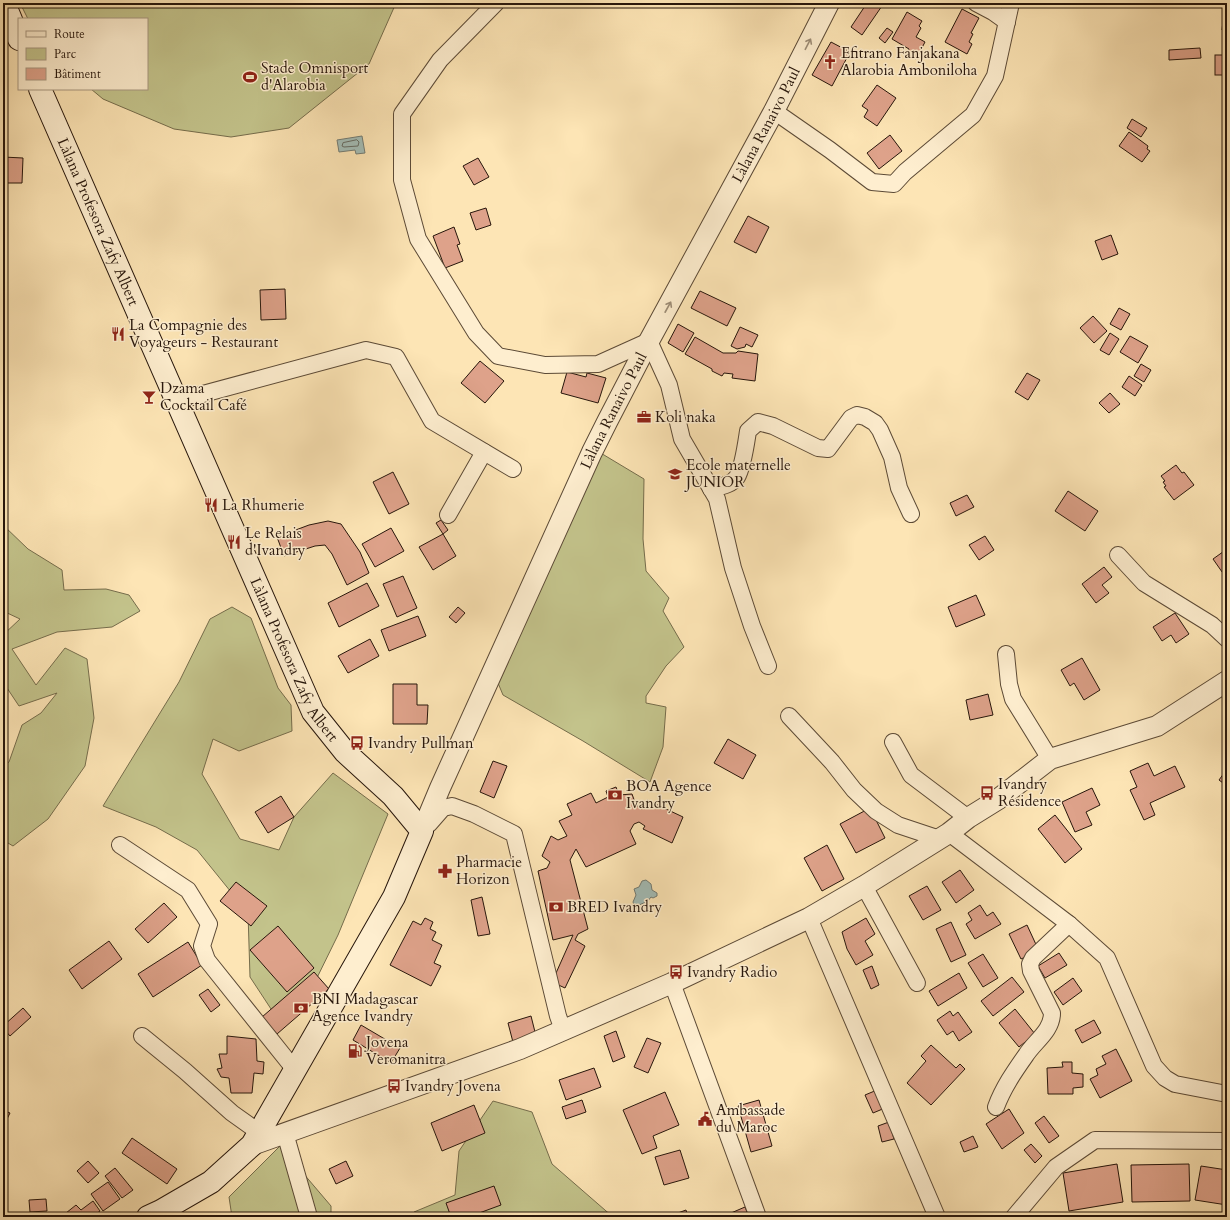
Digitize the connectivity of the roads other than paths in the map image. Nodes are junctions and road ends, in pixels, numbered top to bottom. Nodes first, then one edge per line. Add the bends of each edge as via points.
1 (4, 3) edge
2 (496, 3) edge
3 (829, 3) edge
4 (976, 3) edge
5 (1010, 3) edge
6 (994, 12) junction
7 (1007, 22) junction
8 (18, 37) edge
9 (40, 90) edge
10 (774, 111) junction
11 (649, 341) junction
12 (177, 401) junction
13 (484, 452) junction
14 (513, 469) dead end
15 (711, 489) junction
16 (911, 514) dead end
17 (448, 516) dead end
18 (1118, 555) dead end
19 (1227, 639) edge
20 (1006, 654) dead end
21 (768, 666) dead end
22 (1227, 681) edge
23 (789, 716) dead end
24 (893, 742) dead end
25 (1050, 759) junction
26 (968, 818) junction
27 (422, 831) junction
28 (944, 836) junction
29 (120, 845) dead end
30 (864, 886) junction
31 (809, 918) junction
32 (1069, 924) junction
33 (672, 983) junction
34 (916, 983) dead end
35 (563, 1030) junction
36 (142, 1036) dead end
37 (295, 1070) junction
38 (1227, 1094) edge
39 (996, 1107) dead end
40 (285, 1133) junction
41 (256, 1139) junction
42 (1227, 1141) edge
43 (1019, 1216) edge
44 (148, 1217) edge
45 (309, 1217) edge
46 (758, 1217) edge
47 (937, 1217) edge

1 - 8 main road
2 - 11 street via 440,60 402,114 402,180 418,239 476,333 498,356 544,365 598,364
10 -> 3 street, Làlana Ranaivo Paul
4 - 6 street
5 - 6 street
5 - 7 street
6 - 7 street
7 - 10 street via 995,76 973,115 894,184 872,182
9 - 12 main road, Làlana Profesora Zafy Albert
11 -> 10 street, Làlana Ranaivo Paul
11 - 15 street via 669,385 682,439
11 - 27 street, Làlana Ranaivo Paul via 592,452
12 - 13 street via 366,350 396,357 432,421
12 - 27 main road, Làlana Profesora Zafy Albert via 313,712 345,752 393,796
13 - 14 street
13 - 17 street
15 - 16 street via 726,486 736,478 748,431 758,422 773,426 818,448 828,449 857,415 875,423 880,430 892,457 899,488
15 - 21 street via 717,499 752,626
18 - 19 street via 1144,583 1212,625
20 - 25 street via 1013,699
22 - 25 street via 1157,726
23 - 28 street via 854,790 876,811 898,825
24 - 26 street via 911,775
25 - 26 street via 997,800
26 - 28 street
27 - 35 street via 443,808 452,806 514,834
27 - 37 main road via 394,897
28 - 30 street
28 - 32 street
29 - 37 street via 188,890 209,924 202,946 207,960
30 - 31 street
30 - 34 street
31 - 33 street
31 - 47 street
32 - 38 street via 1107,958 1154,1066 1164,1078 1175,1084
32 - 39 street via 1033,958 1030,964 1052,1013 1052,1020 1002,1091
33 - 35 street
33 - 46 street
35 - 40 street via 520,1049
36 - 41 street via 232,1113
37 - 41 main road
40 - 41 street
40 - 45 street
41 - 44 main road via 211,1182
42 - 43 street via 1095,1140 1056,1167

